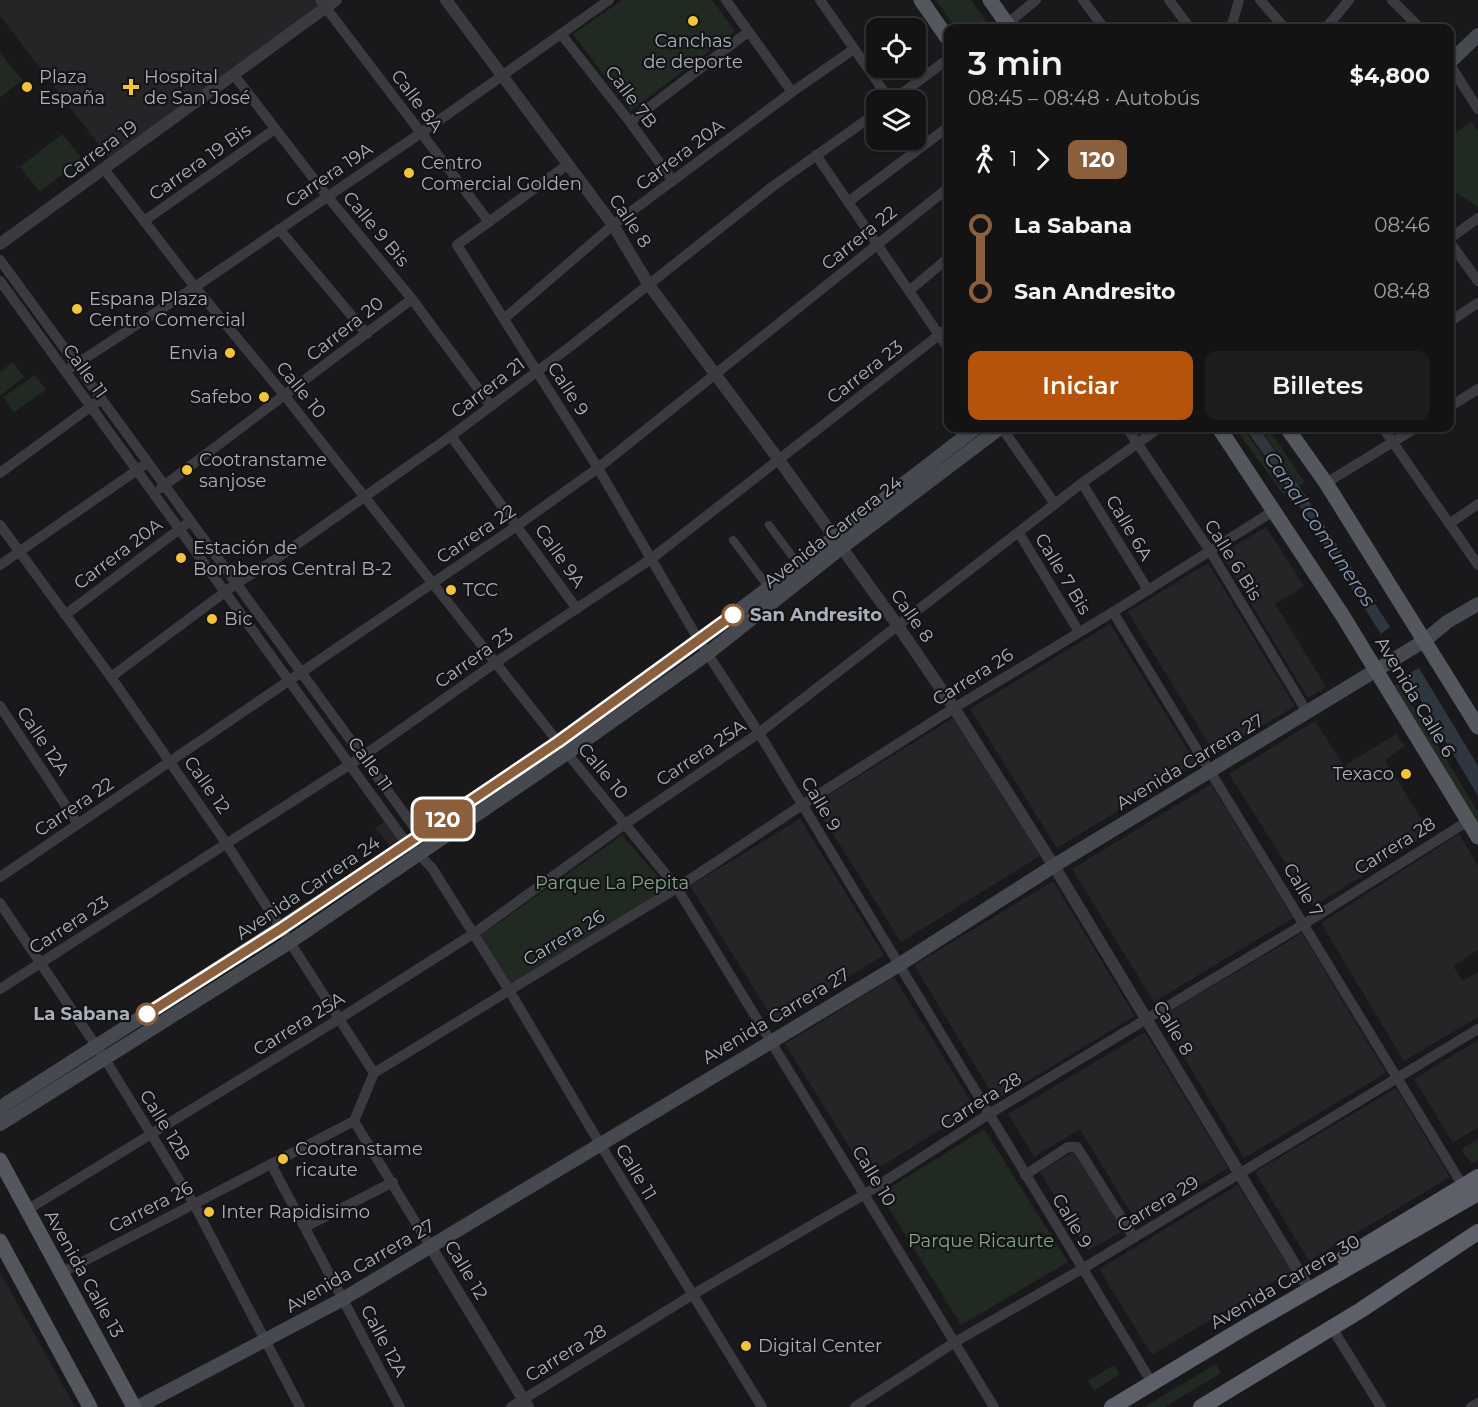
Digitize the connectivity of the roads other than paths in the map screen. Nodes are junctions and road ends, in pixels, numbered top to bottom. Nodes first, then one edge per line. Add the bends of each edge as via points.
1 (446, 0) edge
2 (609, 0) edge
3 (726, 0) edge
4 (820, 0) edge
5 (921, 0) edge
6 (990, 0) edge
7 (1036, 0) edge
8 (1083, 0) edge
9 (1169, 0) edge
10 (1239, 0) edge
11 (1260, 0) edge
12 (1348, 0) edge
13 (1392, 0) edge
14 (327, 2) edge
15 (1007, 24) edge
16 (1010, 24) edge
17 (1101, 24) edge
18 (1187, 24) edge
19 (1231, 24) edge
20 (1281, 24) edge
21 (1329, 24) edge
22 (1416, 24) edge
23 (748, 32) junction
24 (944, 33) edge
25 (561, 34) junction
26 (1478, 35) edge
27 (854, 49) junction
28 (1454, 58) edge
29 (944, 62) edge
30 (1454, 71) edge
31 (234, 75) junction
32 (502, 77) junction
33 (885, 90) edge
34 (906, 90) edge
35 (792, 92) junction
36 (1478, 110) edge
37 (866, 120) edge
38 (630, 122) junction
39 (275, 129) junction
40 (944, 130) edge
41 (421, 133) junction
42 (816, 155) junction
43 (567, 165) junction
44 (104, 169) junction
45 (673, 181) junction
46 (944, 191) edge
47 (327, 196) junction
48 (848, 202) junction
49 (1478, 218) edge
50 (144, 221) junction
51 (489, 222) junction
52 (613, 225) junction
53 (279, 229) junction
54 (1454, 236) edge
55 (0, 243) edge
56 (877, 244) junction
57 (1454, 247) edge
58 (0, 260) edge
59 (944, 261) edge
60 (0, 281) edge
61 (1478, 281) edge
62 (649, 285) junction
63 (195, 287) junction
64 (909, 291) junction
65 (412, 298) junction
66 (1478, 303) edge
67 (505, 318) junction
68 (1454, 319) edge
69 (944, 332) edge
70 (367, 334) junction
71 (77, 364) junction
72 (65, 370) junction
73 (537, 372) junction
74 (716, 375) junction
75 (1478, 389) edge
76 (285, 396) junction
77 (102, 399) junction
78 (1454, 404) edge
79 (491, 406) junction
80 (91, 407) junction
81 (971, 432) edge
82 (995, 432) edge
83 (1004, 432) edge
84 (1130, 432) edge
85 (1153, 432) edge
86 (1222, 432) edge
87 (1290, 432) edge
88 (1386, 432) edge
89 (1409, 432) edge
90 (451, 436) junction
91 (1137, 442) junction
92 (1393, 442) junction
93 (779, 460) junction
94 (148, 462) junction
95 (598, 468) junction
96 (136, 470) junction
97 (0, 473) edge
98 (1082, 483) junction
99 (1326, 483) junction
100 (165, 486) junction
101 (153, 493) junction
102 (364, 496) junction
103 (1055, 504) junction
104 (1478, 504) edge
105 (1275, 510) junction
106 (190, 521) junction
107 (1449, 524) junction
108 (0, 525) edge
109 (518, 525) junction
110 (769, 525) dead end
111 (179, 529) junction
112 (1019, 533) junction
113 (733, 540) dead end
114 (837, 543) junction
115 (19, 551) junction
116 (1210, 551) junction
117 (651, 559) junction
118 (798, 564) junction
119 (0, 565) edge
120 (1478, 565) edge
121 (237, 583) junction
122 (432, 584) junction
123 (768, 587) junction
124 (1148, 590) junction
125 (226, 592) junction
126 (1478, 604) edge
127 (577, 609) junction
128 (1113, 612) junction
129 (1478, 614) edge
130 (65, 615) junction
131 (898, 626) junction
132 (1078, 632) junction
133 (699, 640) junction
134 (1424, 641) junction
135 (708, 654) junction
136 (495, 663) junction
137 (1376, 670) junction
138 (302, 672) junction
139 (111, 677) junction
140 (289, 681) junction
141 (0, 706) edge
142 (954, 708) junction
143 (1306, 712) junction
144 (1478, 727) edge
145 (759, 734) junction
146 (562, 748) junction
147 (363, 756) junction
148 (170, 762) junction
149 (349, 764) junction
150 (1210, 771) junction
151 (802, 805) junction
152 (1468, 820) junction
153 (78, 824) junction
154 (625, 824) junction
155 (420, 835) junction
156 (1478, 837) edge
157 (226, 843) junction
158 (408, 843) junction
159 (419, 854) junction
160 (1054, 866) junction
161 (0, 877) edge
162 (677, 888) junction
163 (0, 903) edge
164 (1304, 924) junction
165 (282, 928) junction
166 (473, 934) junction
167 (290, 942) junction
168 (39, 964) junction
169 (900, 964) junction
170 (0, 989) edge
171 (509, 990) junction
172 (158, 1007) junction
173 (339, 1019) junction
174 (166, 1020) junction
175 (1147, 1020) junction
176 (1478, 1029) edge
177 (771, 1040) junction
178 (95, 1046) junction
179 (105, 1059) junction
180 (374, 1073) junction
181 (1397, 1077) junction
182 (0, 1109) edge
183 (989, 1114) junction
184 (354, 1120) junction
185 (0, 1124) edge
186 (151, 1134) junction
187 (600, 1144) junction
188 (0, 1160) edge
189 (271, 1164) junction
190 (1240, 1173) junction
191 (1025, 1175) junction
192 (393, 1182) junction
193 (1473, 1185) edge
194 (865, 1194) junction
195 (194, 1204) junction
196 (27, 1210) junction
197 (305, 1227) junction
198 (1478, 1232) edge
199 (1134, 1238) junction
200 (0, 1241) edge
201 (1478, 1245) edge
202 (430, 1246) junction
203 (1082, 1269) junction
204 (65, 1270) junction
205 (1305, 1282) junction
206 (692, 1295) junction
207 (343, 1299) junction
208 (1361, 1310) junction
209 (1247, 1326) junction
210 (1332, 1328) junction
211 (265, 1340) junction
212 (955, 1342) junction
213 (1152, 1383) junction
214 (526, 1403) edge
215 (1478, 1403) edge
216 (90, 1407) edge
217 (136, 1407) edge
218 (300, 1407) edge
219 (400, 1407) edge
220 (511, 1407) edge
221 (762, 1407) edge
222 (855, 1407) edge
223 (994, 1407) edge
224 (1112, 1407) edge
225 (1201, 1407) edge
226 (1381, 1407) edge
227 (1471, 1407) edge

1 - 32 street, Calle 8
2 - 25 street, Carrera 19A
3 - 23 street
4 - 27 street
5 - 24 main road
6 - 15 main road
7 - 16 street
8 - 17 street
9 - 18 street
10 - 19 street
11 - 20 street
12 - 21 street
13 - 22 street
14 - 31 street, Carrera 19
14 - 41 street, Calle 8A
23 - 35 street
23 - 38 street
25 - 32 street, Carrera 19A
25 - 38 street, Calle 7B
26 - 28 main road
27 - 33 street
27 - 35 street, Carrera 20A
29 - 34 street
30 - 36 street
31 - 39 street, Calle 9 Bis
31 - 44 street, Carrera 19
32 - 41 street, Carrera 19A
32 - 43 street, Calle 8
35 - 45 street, Carrera 20A
37 - 42 street, Carrera 21
38 - 45 street, Calle 7B
39 - 47 street, Calle 9 Bis
39 - 50 street, Carrera 19 Bis
40 - 48 street
41 - 47 street, Carrera 19A
41 - 51 street, Calle 8A
42 - 48 street
42 - 62 street, Carrera 21
43 - 51 street
43 - 52 street, Calle 8
44 - 50 street, Calle 10
44 - 55 street, Carrera 19
45 - 52 street, Carrera 20A
46 - 56 street, Carrera 22
47 - 53 street, Carrera 19A
47 - 65 street, Calle 9 Bis
48 - 56 street
49 - 54 street
50 - 63 street, Calle 10
51 - 67 street, Calle 9 via 458,245
52 - 62 street, Calle 8
52 - 67 street, Carrera 20A
53 - 63 street, Carrera 19A
53 - 70 street
56 - 64 street
56 - 74 street, Carrera 22
57 - 61 street
58 - 71 street, Calle 11
59 - 64 street
60 - 72 street, Calle 11
62 - 73 street, Carrera 21
62 - 74 street, Calle 8
63 - 71 street, Carrera 19A
63 - 76 street, Calle 10
64 - 69 street
65 - 70 street, Carrera 20
65 - 79 street, Calle 9 Bis
66 - 68 street
67 - 73 street, Calle 9
69 - 93 street, Carrera 23
70 - 76 street, Carrera 20
71 - 72 street, Carrera 19A
71 - 77 street, Calle 11
72 - 80 street, Calle 11
73 - 79 street, Carrera 21
73 - 95 street, Calle 9
74 - 93 street, Calle 8
74 - 95 street, Carrera 22
75 - 78 street
76 - 100 street, Carrera 20
76 - 102 street, Calle 10
77 - 80 street
77 - 94 street, Calle 11
79 - 90 street, Carrera 21
80 - 96 street, Calle 11
80 - 97 street
81 - 114 main road, Avenida Carrera 24
82 - 114 main road, Avenida Carrera 24
83 - 103 street
84 - 91 street, Calle 6 Bis
85 - 91 street, Carrera 25A
86 - 105 main road, Avenida Calle 6
87 - 99 main road, Avenida Calle 6
88 - 92 street
89 - 92 street
90 - 102 street, Carrera 21
90 - 109 street, Calle 9A
91 - 98 street, Carrera 25A
91 - 116 street, Calle 6 Bis
92 - 99 street
92 - 107 street
93 - 114 street, Calle 8
93 - 117 street, Carrera 23
94 - 96 street
94 - 100 street, Calle 11
95 - 109 street, Carrera 22
95 - 117 street, Calle 9
96 - 101 street, Calle 11
96 - 115 street
98 - 103 street, Carrera 25A
98 - 124 street, Calle 6A
99 - 134 main road, Avenida Calle 6
100 - 101 street, Carrera 20
100 - 106 street, Calle 11
101 - 111 street, Calle 11
102 - 121 street, Carrera 21
102 - 122 street, Calle 10
103 - 112 street, Carrera 25A
104 - 107 street
105 - 116 street, Carrera 26
105 - 137 main road, Avenida Calle 6
106 - 111 street, Carrera 20A
106 - 121 street, Calle 11
107 - 120 street
108 - 115 street, Calle 12
109 - 122 street, Carrera 22
109 - 127 street, Calle 9A
110 - 118 street
111 - 125 street, Calle 11
111 - 130 street, Carrera 20A
112 - 131 street, Carrera 25A
112 - 132 street, Calle 7 Bis
113 - 123 street
114 - 118 main road, Avenida Carrera 24
114 - 131 street, Calle 8
114 - 135 main road, Avenida Carrera 24
115 - 119 street
115 - 130 street, Calle 12
116 - 124 street, Carrera 26
116 - 143 street, Calle 6 Bis
117 - 127 street, Carrera 23
117 - 133 street, Calle 9
118 - 123 main road, Avenida Carrera 24
121 - 125 street, Carrera 21
121 - 138 street, Calle 11
122 - 136 street, Calle 10
122 - 138 street, Carrera 22
123 - 133 main road, Avenida Carrera 24
124 - 128 street, Carrera 26
125 - 139 street, Carrera 21
125 - 140 street, Calle 11
126 - 134 main road, Avenida Carrera 27
127 - 136 street, Carrera 23
128 - 132 street, Carrera 26
128 - 150 street, Calle 7
129 - 134 main road, Avenida Carrera 27
130 - 139 street, Calle 12
131 - 142 street, Calle 8
131 - 145 street, Carrera 25A
132 - 142 street, Carrera 26
133 - 135 street, Calle 9
133 - 146 main road, Avenida Carrera 24
134 - 137 main road, Avenida Carrera 27
134 - 144 main road, Avenida Calle 6
135 - 145 street, Calle 9
135 - 146 main road, Avenida Carrera 24
136 - 146 street, Calle 10
136 - 147 street, Carrera 23
137 - 143 main road, Avenida Carrera 27
137 - 152 main road, Avenida Calle 6
138 - 140 street, Carrera 22
138 - 147 street, Calle 11
139 - 148 street, Calle 12
140 - 148 street, Carrera 22
140 - 149 street, Calle 11
141 - 153 street, Calle 12A
142 - 151 street, Carrera 26
142 - 160 street, Calle 8
143 - 150 main road, Avenida Carrera 27
145 - 151 street, Calle 9
145 - 154 street, Carrera 25A
146 - 154 street, Calle 10
146 - 155 main road, Avenida Carrera 24
146 - 159 main road, Avenida Carrera 24
147 - 149 street, Carrera 23
147 - 155 street, Calle 11
148 - 153 street, Carrera 22
148 - 157 street, Calle 12
149 - 157 street, Carrera 23
149 - 158 street, Calle 11
150 - 160 main road, Avenida Carrera 27
150 - 164 street, Calle 7
151 - 162 street, Carrera 26
151 - 169 street, Calle 9
152 - 156 main road, Avenida Calle 6
152 - 164 street, Carrera 28
153 - 161 street, Carrera 22
154 - 162 street, Calle 10
154 - 166 street, Carrera 25A
155 - 158 main road, Avenida Carrera 24
157 - 165 street, Calle 12
157 - 168 street, Carrera 23
158 - 159 street, Calle 11
158 - 165 main road, Avenida Carrera 24
159 - 166 street, Calle 11
159 - 167 main road, Avenida Carrera 24
160 - 169 main road, Avenida Carrera 27
160 - 175 street, Calle 8
162 - 171 street, Carrera 26
162 - 177 street, Calle 10
163 - 168 street, Calle 12B
164 - 175 street, Carrera 28
164 - 181 street, Calle 7
165 - 167 street, Calle 12
165 - 172 main road, Avenida Carrera 24
166 - 171 street, Calle 11
166 - 173 street, Carrera 25A
167 - 173 street, Calle 12
167 - 174 main road, Avenida Carrera 24
168 - 170 street, Carrera 23
168 - 178 street, Calle 12B
169 - 177 main road, Avenida Carrera 27
169 - 183 street, Calle 9
171 - 180 street, Carrera 26
171 - 187 street, Calle 11
172 - 174 main road
172 - 178 main road, Avenida Carrera 24
173 - 180 street, Calle 12
173 - 186 street, Carrera 25A
174 - 179 main road, Avenida Carrera 24
175 - 183 street, Carrera 28
175 - 190 street, Calle 8
176 - 181 street, Carrera 29
177 - 187 main road, Avenida Carrera 27
177 - 194 street, Calle 10
178 - 179 street, Calle 12B
178 - 182 main road, Avenida Carrera 24
179 - 185 main road, Avenida Carrera 24
179 - 186 street, Calle 12B
180 - 184 street
181 - 190 street, Carrera 29
181 - 193 street, Calle 7
183 - 191 street, Calle 9
183 - 194 street, Carrera 28
184 - 189 street, Carrera 26
184 - 192 street, Calle 12
186 - 195 street, Calle 12B
186 - 196 street, Carrera 25A
187 - 202 main road, Avenida Carrera 27
187 - 206 street, Calle 11
188 - 196 main road, Avenida Calle 13
189 - 195 street, Carrera 26
189 - 197 street, Calle 12A
190 - 199 street, Carrera 29
190 - 205 street, Calle 8
191 - 199 street via 1068,1147 1077,1147
191 - 203 street, Calle 9
192 - 197 street
192 - 202 street, Calle 12
193 - 205 highway
193 - 209 highway, Avenida Carrera 30 via 1383,1248
194 - 206 street, Carrera 28
194 - 212 street, Calle 10
195 - 204 street, Carrera 26
195 - 211 street, Calle 12B
196 - 204 main road, Avenida Calle 13
197 - 207 street, Calle 12A
198 - 208 highway
199 - 203 street, Carrera 29
200 - 216 main road
201 - 208 highway
202 - 207 main road, Avenida Carrera 27
202 - 214 street, Calle 12
203 - 212 street, Carrera 29
203 - 213 street, Calle 9
204 - 217 main road, Avenida Calle 13
205 - 209 highway
206 - 214 street, Carrera 28
206 - 221 street, Calle 11
207 - 211 main road, Avenida Carrera 27
207 - 219 street, Calle 12A
208 - 210 highway
209 - 213 highway, Avenida Carrera 30
210 - 225 highway
210 - 226 street
211 - 217 main road, Avenida Carrera 27
211 - 218 street, Calle 12B
212 - 222 street, Carrera 29
212 - 223 street, Calle 10
213 - 224 highway, Avenida Carrera 30
214 - 220 street, Carrera 28
215 - 227 street

